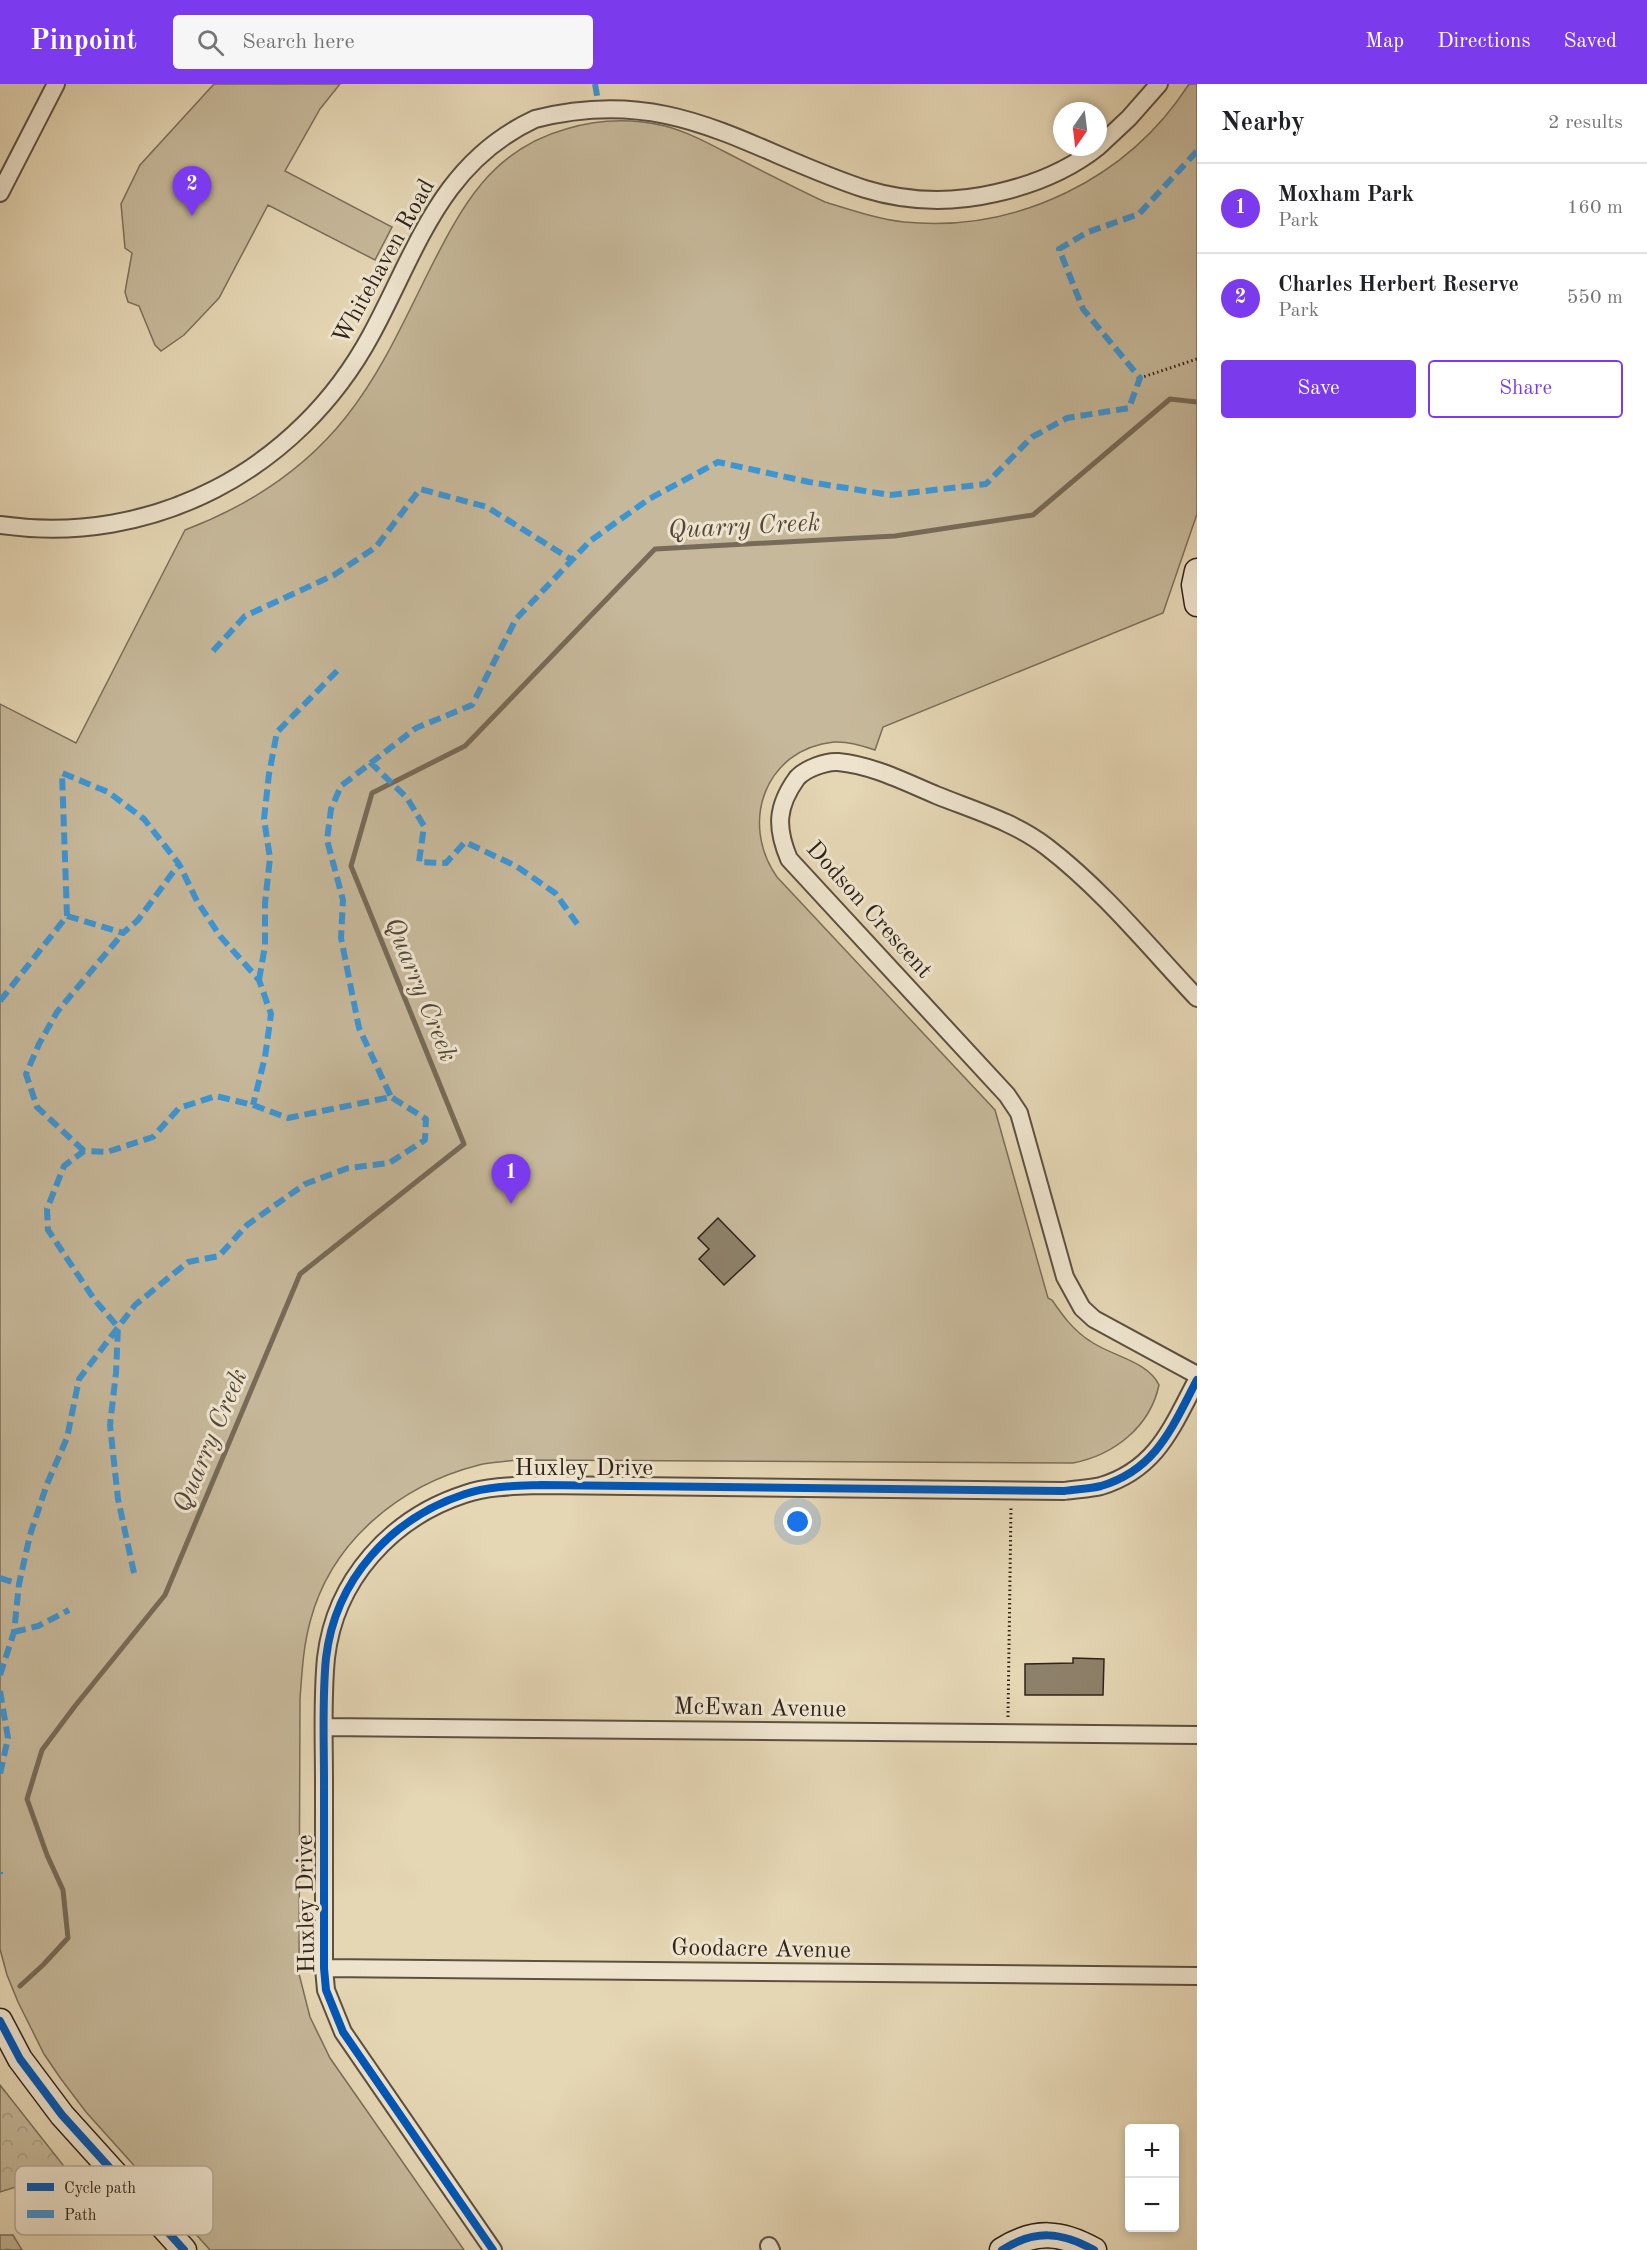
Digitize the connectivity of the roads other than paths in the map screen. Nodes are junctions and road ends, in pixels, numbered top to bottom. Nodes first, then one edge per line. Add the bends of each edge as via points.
1 (56, 84) edge
2 (1159, 84) edge
3 (1107, 139) edge
4 (1083, 156) edge
5 (0, 193) edge
6 (0, 525) edge
7 (1197, 571) edge
8 (1197, 604) edge
9 (1197, 998) edge
10 (1197, 1375) edge
11 (1197, 1380) edge
12 (324, 1727) junction
13 (1197, 1735) edge
14 (324, 1968) junction
15 (1197, 1976) edge
16 (0, 2021) edge
17 (108, 2166) edge
18 (170, 2235) edge
19 (184, 2250) edge
20 (493, 2250) edge
21 (1002, 2250) edge
22 (1094, 2250) edge

1 - 5 street
2 - 3 street, Whitehaven Road
4 - 6 street, Whitehaven Road via 1054,174 1005,191 966,198 923,199 888,195 850,183 724,122 681,106 625,98 556,111 505,135 475,158 453,183 435,208 348,373 320,408 272,454 221,488 154,514 85,528
7 - 8 main road
9 - 10 street, Dodson Crescent via 1079,872 1045,845 1008,824 864,766 835,762 817,766 800,774 791,787 780,819 781,838 789,859 1007,1095 1019,1113 1065,1277 1082,1308 1094,1319
11 - 12 street, Huxley Drive via 1148,1461 1100,1486 1064,1491 542,1485 503,1486 466,1493 402,1524 351,1582 334,1620 326,1657
12 - 13 street, McEwan Avenue
12 - 14 street, Huxley Drive
14 - 15 street, Goodacre Avenue
14 - 20 street, Huxley Drive via 326,1990 343,2032
16 - 17 main road via 26,2068
18 - 19 main road
21 - 22 main road via 1041,2235 1064,2236

